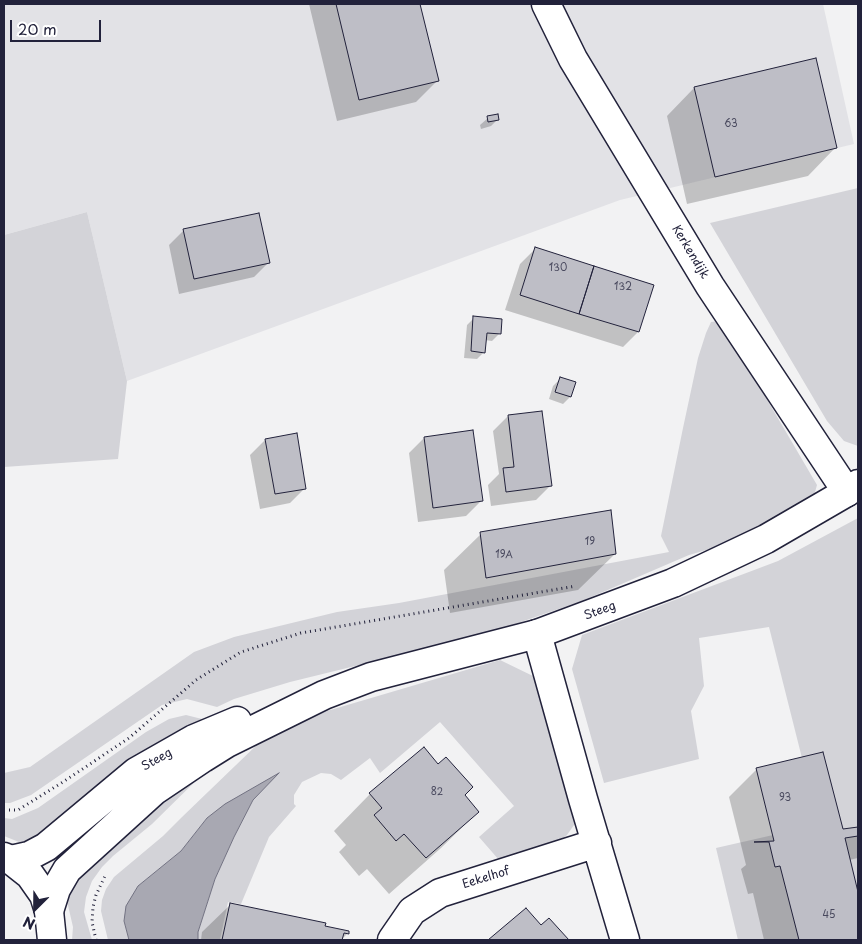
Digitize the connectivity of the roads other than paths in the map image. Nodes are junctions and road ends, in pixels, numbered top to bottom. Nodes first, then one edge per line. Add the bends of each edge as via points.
1 (546, 4) edge
2 (852, 488) edge
3 (538, 634) junction
4 (324, 695) junction
5 (597, 843) junction
6 (7, 858) edge
7 (49, 911) junction
8 (52, 940) edge
9 (392, 940) edge
10 (625, 940) edge

1 - 2 street, Kerkendijk via 573,59 710,286
2 - 3 street, Steeg via 766,539 673,583
3 - 4 street, Steeg via 371,677
3 - 5 street
4 - 6 street, Steeg via 242,718 194,739 136,772 46,848 28,856
4 - 7 street, Steeg via 227,743 154,791 67,870
5 - 9 street, Eekelhof via 440,893 412,911
5 - 10 street
6 - 7 street via 30,875 44,895
7 - 8 street

